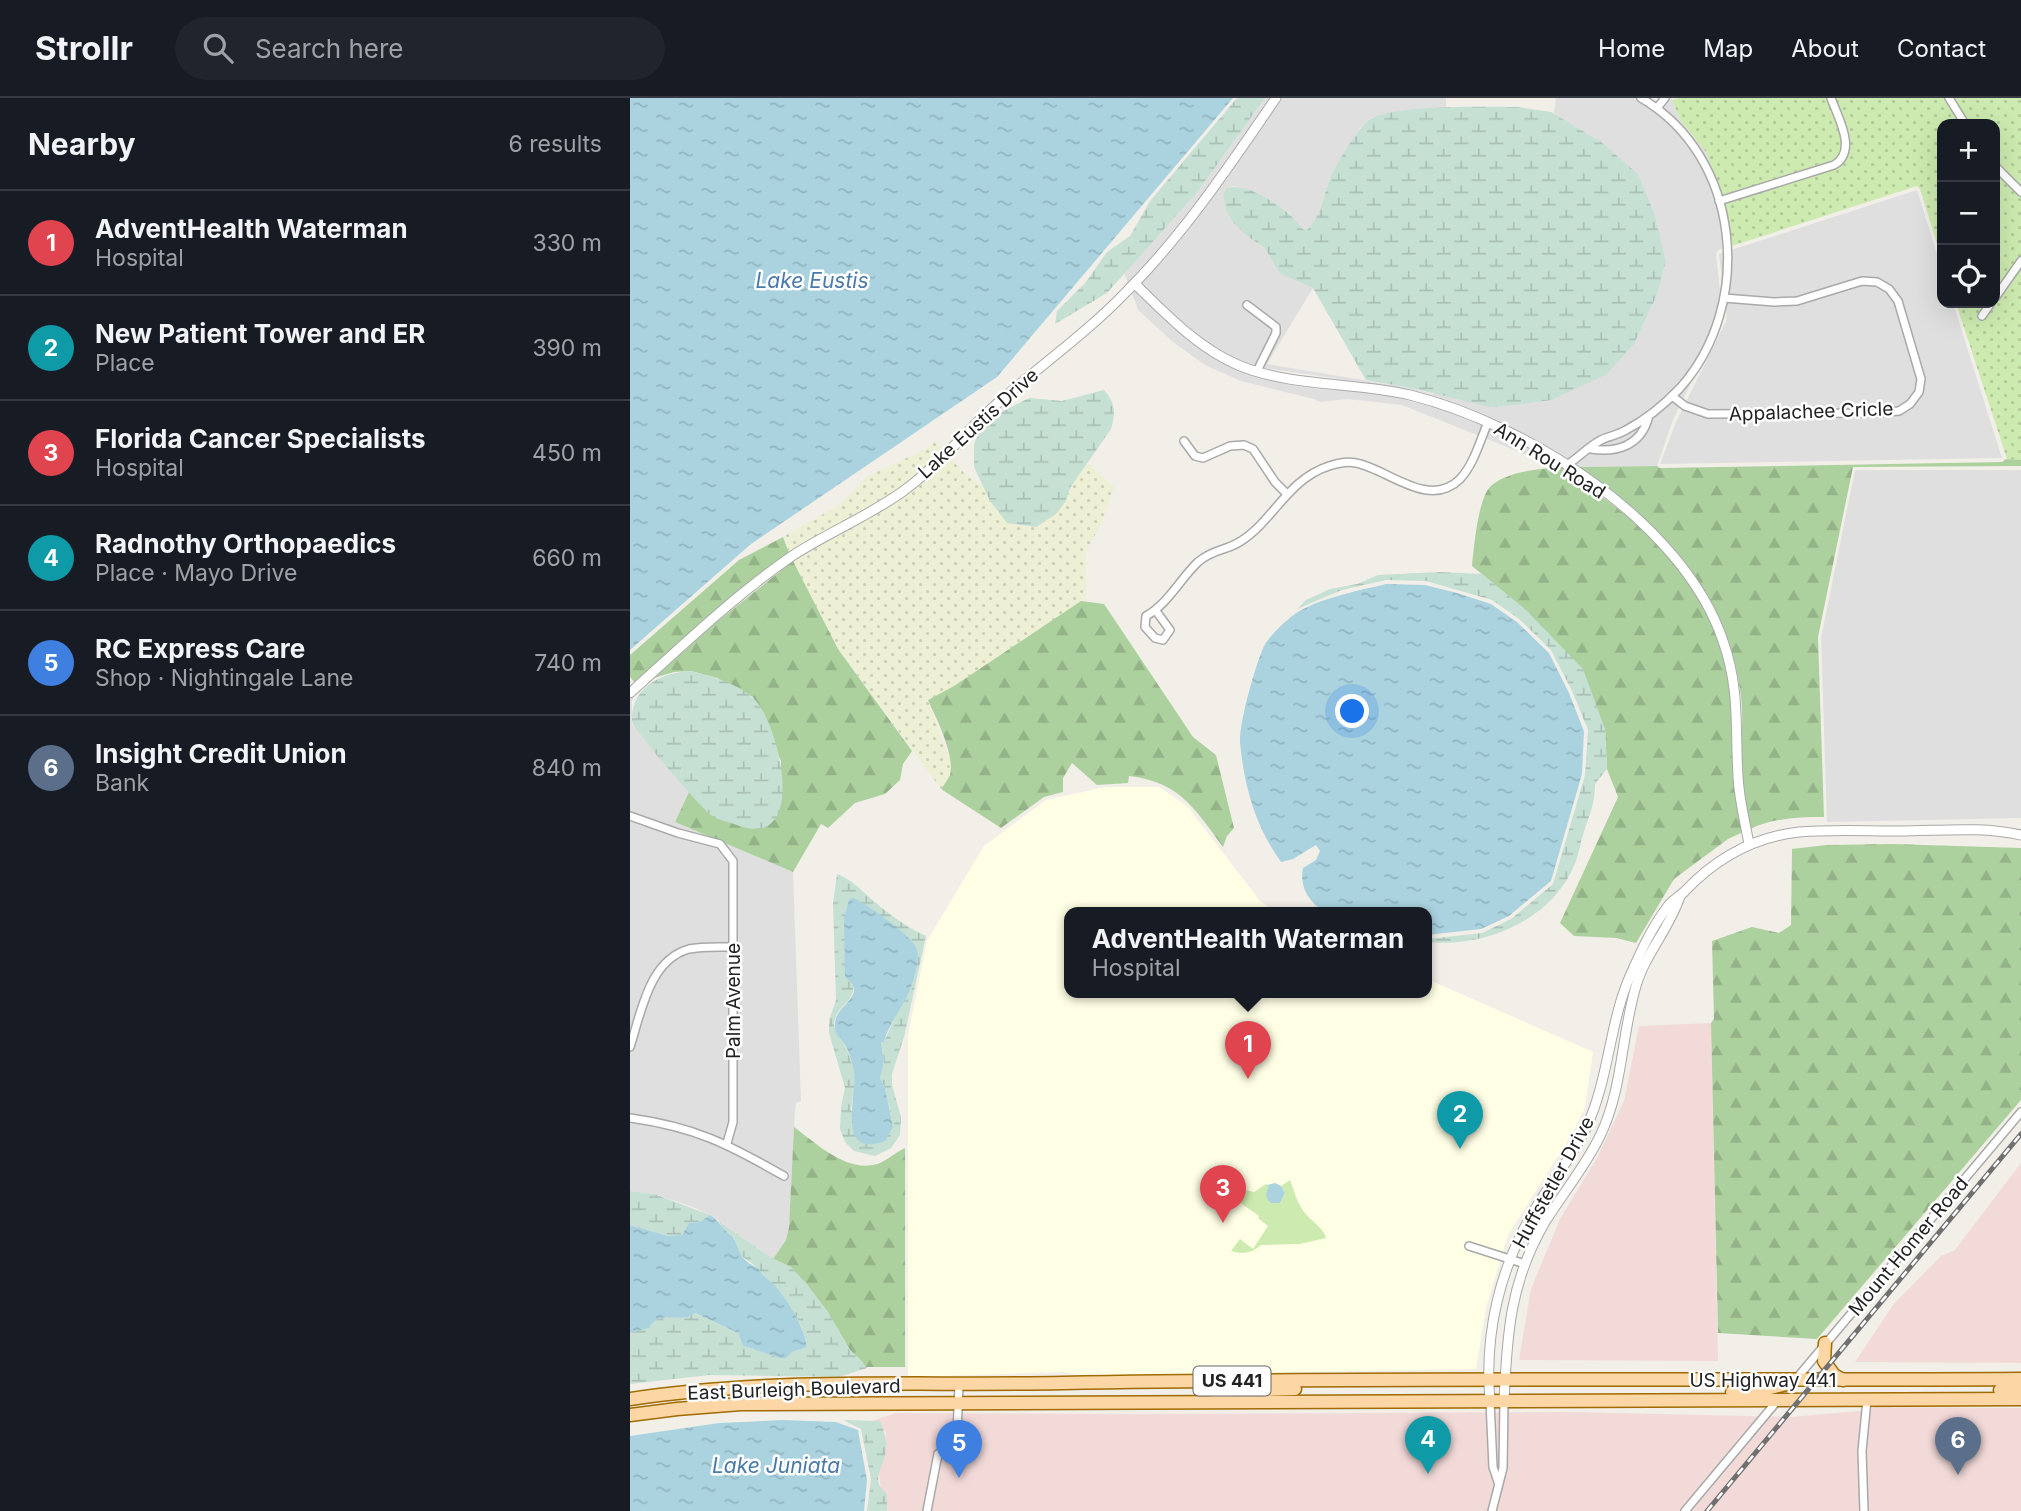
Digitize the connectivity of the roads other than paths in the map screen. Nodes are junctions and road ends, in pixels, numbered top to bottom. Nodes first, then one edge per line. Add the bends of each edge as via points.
1 (1276, 98) edge
2 (1641, 98) edge
3 (1665, 98) edge
4 (1831, 98) edge
5 (1949, 98) edge
6 (1657, 108) junction
7 (1962, 119) edge
8 (2000, 171) edge
9 (2021, 191) edge
10 (1719, 201) junction
11 (2021, 261) edge
12 (1135, 284) junction
13 (2000, 291) edge
14 (1724, 298) junction
15 (1247, 305) dead end
16 (1988, 308) edge
17 (1982, 316) dead end
18 (1257, 371) junction
19 (1672, 396) junction
20 (1648, 419) junction
21 (1488, 422) junction
22 (1627, 429) junction
23 (1635, 440) junction
24 (1184, 441) dead end
25 (1591, 449) junction
26 (1567, 465) junction
27 (1287, 494) junction
28 (1156, 611) dead end
29 (630, 693) edge
30 (630, 816) edge
31 (2021, 835) edge
32 (1749, 844) junction
33 (1680, 895) junction
34 (733, 947) junction
35 (630, 1047) edge
36 (2021, 1112) edge
37 (630, 1118) edge
38 (727, 1143) junction
39 (785, 1176) dead end
40 (1469, 1246) dead end
41 (1510, 1259) junction
42 (1525, 1264) junction
43 (1825, 1343) junction
44 (2021, 1379) edge
45 (1795, 1380) junction
46 (1843, 1380) junction
47 (1350, 1381) junction
48 (1488, 1381) junction
49 (1505, 1381) junction
50 (959, 1385) junction
51 (2021, 1390) edge
52 (630, 1399) edge
53 (1938, 1399) junction
54 (2021, 1399) edge
55 (1867, 1400) junction
56 (1214, 1401) junction
57 (1490, 1401) junction
58 (1504, 1401) junction
59 (1660, 1401) junction
60 (1778, 1401) junction
61 (958, 1405) junction
62 (630, 1415) edge
63 (1498, 1483) junction
64 (927, 1511) edge
65 (1492, 1511) edge
66 (1685, 1511) edge
67 (1864, 1511) edge

1 - 12 street, Lake Eustis Drive via 1209,194
2 - 6 street
3 - 6 street
4 - 10 street via 1846,144 1842,159
5 - 7 street
6 - 10 street via 1698,151
8 - 9 street
10 - 14 street via 1728,246
11 - 13 street
12 - 18 street, Ann Rou Road via 1204,346
12 - 29 street, Lake Eustis Drive via 903,491 771,572
14 - 19 street via 1697,367
14 - 19 street, Appalachee Cricle via 1797,301 1862,281 1877,282 1898,301 1920,369 1919,392 1899,411 1873,413 1708,414
15 - 18 street via 1276,327
16 - 17 street
18 - 21 street, Ann Rou Road via 1411,396
19 - 20 street
20 - 22 street
20 - 23 street
21 - 26 street, Ann Rou Road
21 - 27 street via 1472,462 1449,487 1435,491 1411,486 1372,468 1344,462 1315,472
22 - 23 street
22 - 25 street
23 - 25 street via 1617,450
24 - 27 street via 1195,456 1203,458 1230,446 1253,449
25 - 26 street
26 - 32 street, Ann Rou Road via 1664,544 1714,617 1733,672 1737,775
27 - 28 street via 1240,542 1210,552 1196,564
30 - 34 street, Palm Avenue via 720,844 732,858
31 - 32 street, Huffstetler Drive via 1993,831 1800,832
32 - 33 street, Huffstetler Drive via 1701,874
33 - 41 street, Huffstetler Drive via 1653,929 1628,979 1587,1126
33 - 42 street, Huffstetler Drive via 1637,983 1610,1113
34 - 35 street via 691,949 665,962 652,982
34 - 38 street, Palm Avenue via 733,1122
36 - 43 street, Mount Homer Road
37 - 38 street via 679,1126
38 - 39 street
40 - 41 street
41 - 42 street
41 - 48 street, Huffstetler Drive via 1492,1324
42 - 49 street, Huffstetler Drive via 1508,1326
43 - 45 street, Mount Homer Road
43 - 46 main road via 1824,1361
44 - 46 main road, US Highway 441 / US 441
45 - 46 main road, US Highway 441 / US 441
45 - 49 main road, US Highway 441 / US 441
45 - 59 main road via 1758,1391 1690,1392
47 - 48 main road, US 441
47 - 50 main road, US 441
47 - 56 main road via 1338,1388 1230,1391
48 - 49 main road, US 441
48 - 57 street, Huffstetler Drive
49 - 58 street, Huffstetler Drive
50 - 52 main road, East Burleigh Boulevard / US 441 via 745,1388
50 - 61 street
51 - 53 main road via 1963,1392
53 - 54 main road, US 441
53 - 55 main road, US 441
55 - 60 main road, US 441
55 - 67 street via 1862,1451
56 - 57 main road, US 441
56 - 61 main road, US 441
57 - 58 main road, US 441
57 - 63 street
58 - 59 main road, US 441
58 - 63 street via 1503,1468
59 - 60 main road, US 441
60 - 66 street
61 - 62 main road, East Burleigh Boulevard / US 441 via 741,1404
61 - 64 street via 957,1433 935,1462
63 - 65 street

